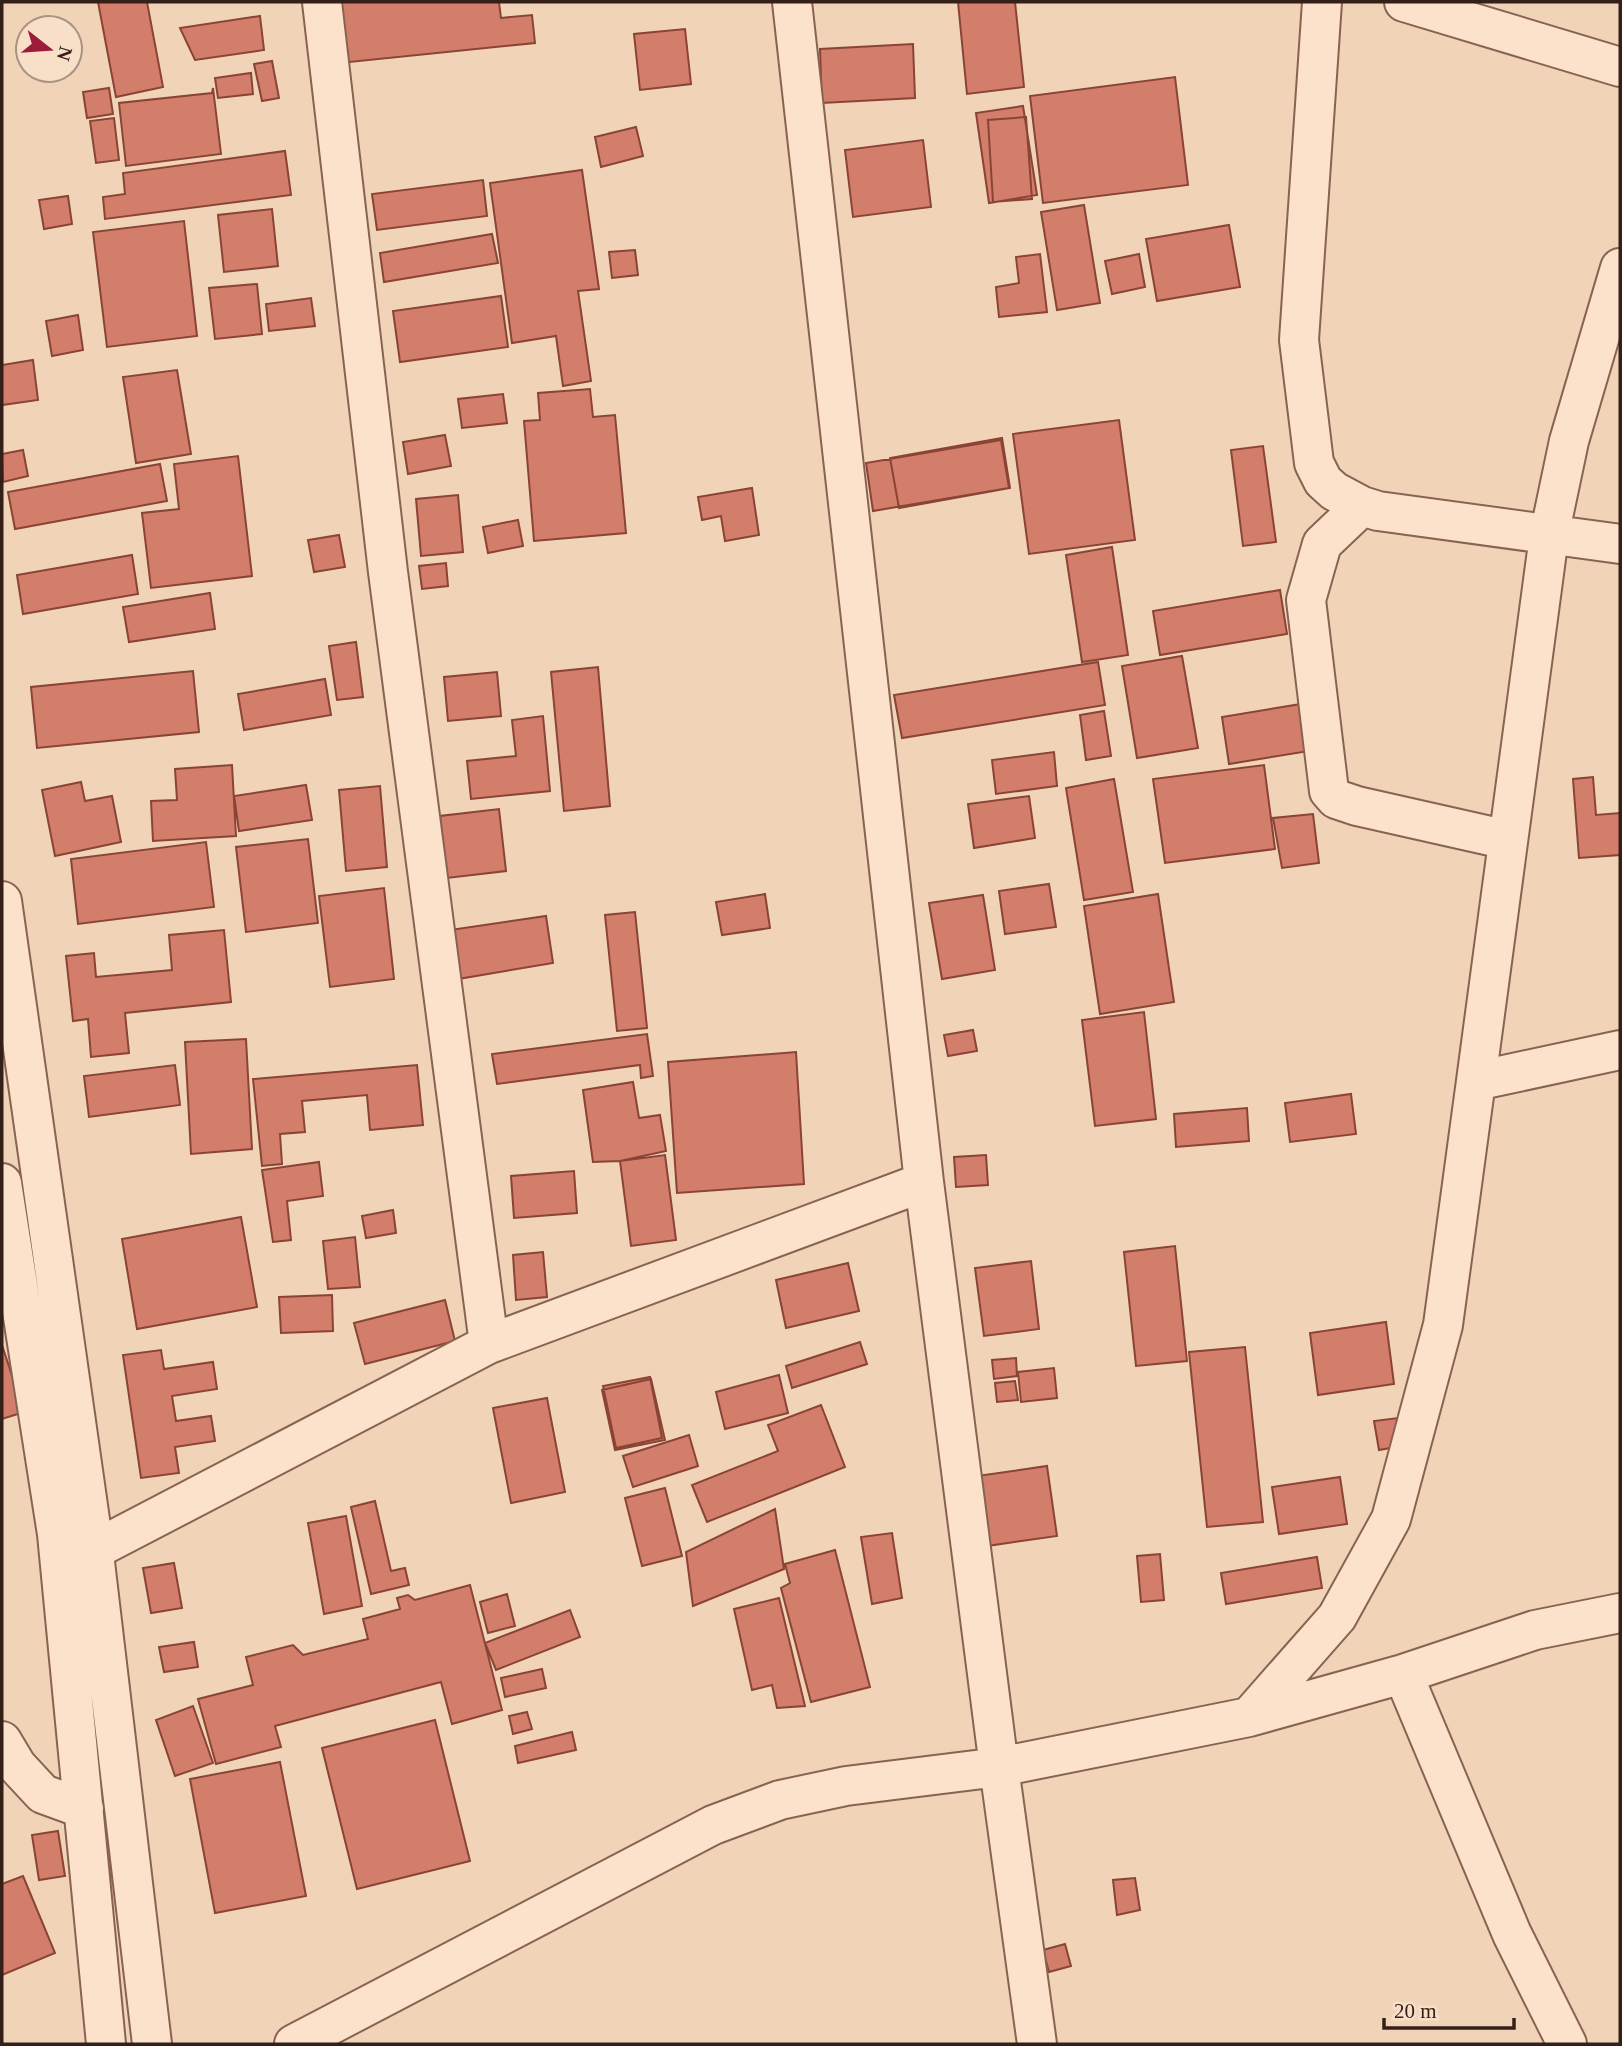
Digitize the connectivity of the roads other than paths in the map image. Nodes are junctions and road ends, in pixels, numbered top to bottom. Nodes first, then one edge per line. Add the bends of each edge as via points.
1 (322, 2) edge
2 (792, 2) edge
3 (1322, 2) edge
4 (1404, 2) edge
5 (1620, 67) edge
6 (1620, 268) edge
7 (1362, 506) junction
8 (1549, 536) junction
9 (1620, 544) edge
10 (1508, 840) junction
11 (2, 901) edge
12 (1620, 1050) edge
13 (1476, 1081) junction
14 (924, 1182) junction
15 (2, 1183) edge
16 (489, 1344) junction
17 (94, 1550) junction
18 (1620, 1613) edge
19 (1403, 1674) junction
20 (1249, 1717) junction
21 (2, 1741) edge
22 (999, 1767) junction
23 (84, 1809) junction
24 (106, 2044) edge
25 (152, 2044) edge
26 (294, 2044) edge
27 (1037, 2044) edge
28 (1567, 2044) edge

1 - 16 street via 387,558
2 - 14 street
3 - 7 street via 1299,340 1314,463 1334,491
4 - 5 street
6 - 8 street via 1569,441
7 - 8 street
7 - 10 street via 1322,544 1307,600 1329,791 1336,799 1357,806
8 - 9 street
8 - 10 street
10 - 13 street
11 - 17 street
12 - 13 street
13 - 20 street via 1443,1325 1391,1519 1337,1617
14 - 16 street
14 - 22 street
15 - 23 street via 57,1534
16 - 17 street
17 - 25 street
18 - 19 street via 1535,1630
19 - 20 street
19 - 28 street via 1512,1934
20 - 22 street
21 - 23 street via 43,1794
22 - 26 street via 833,1789 780,1800 713,1825
22 - 27 street
23 - 24 street

